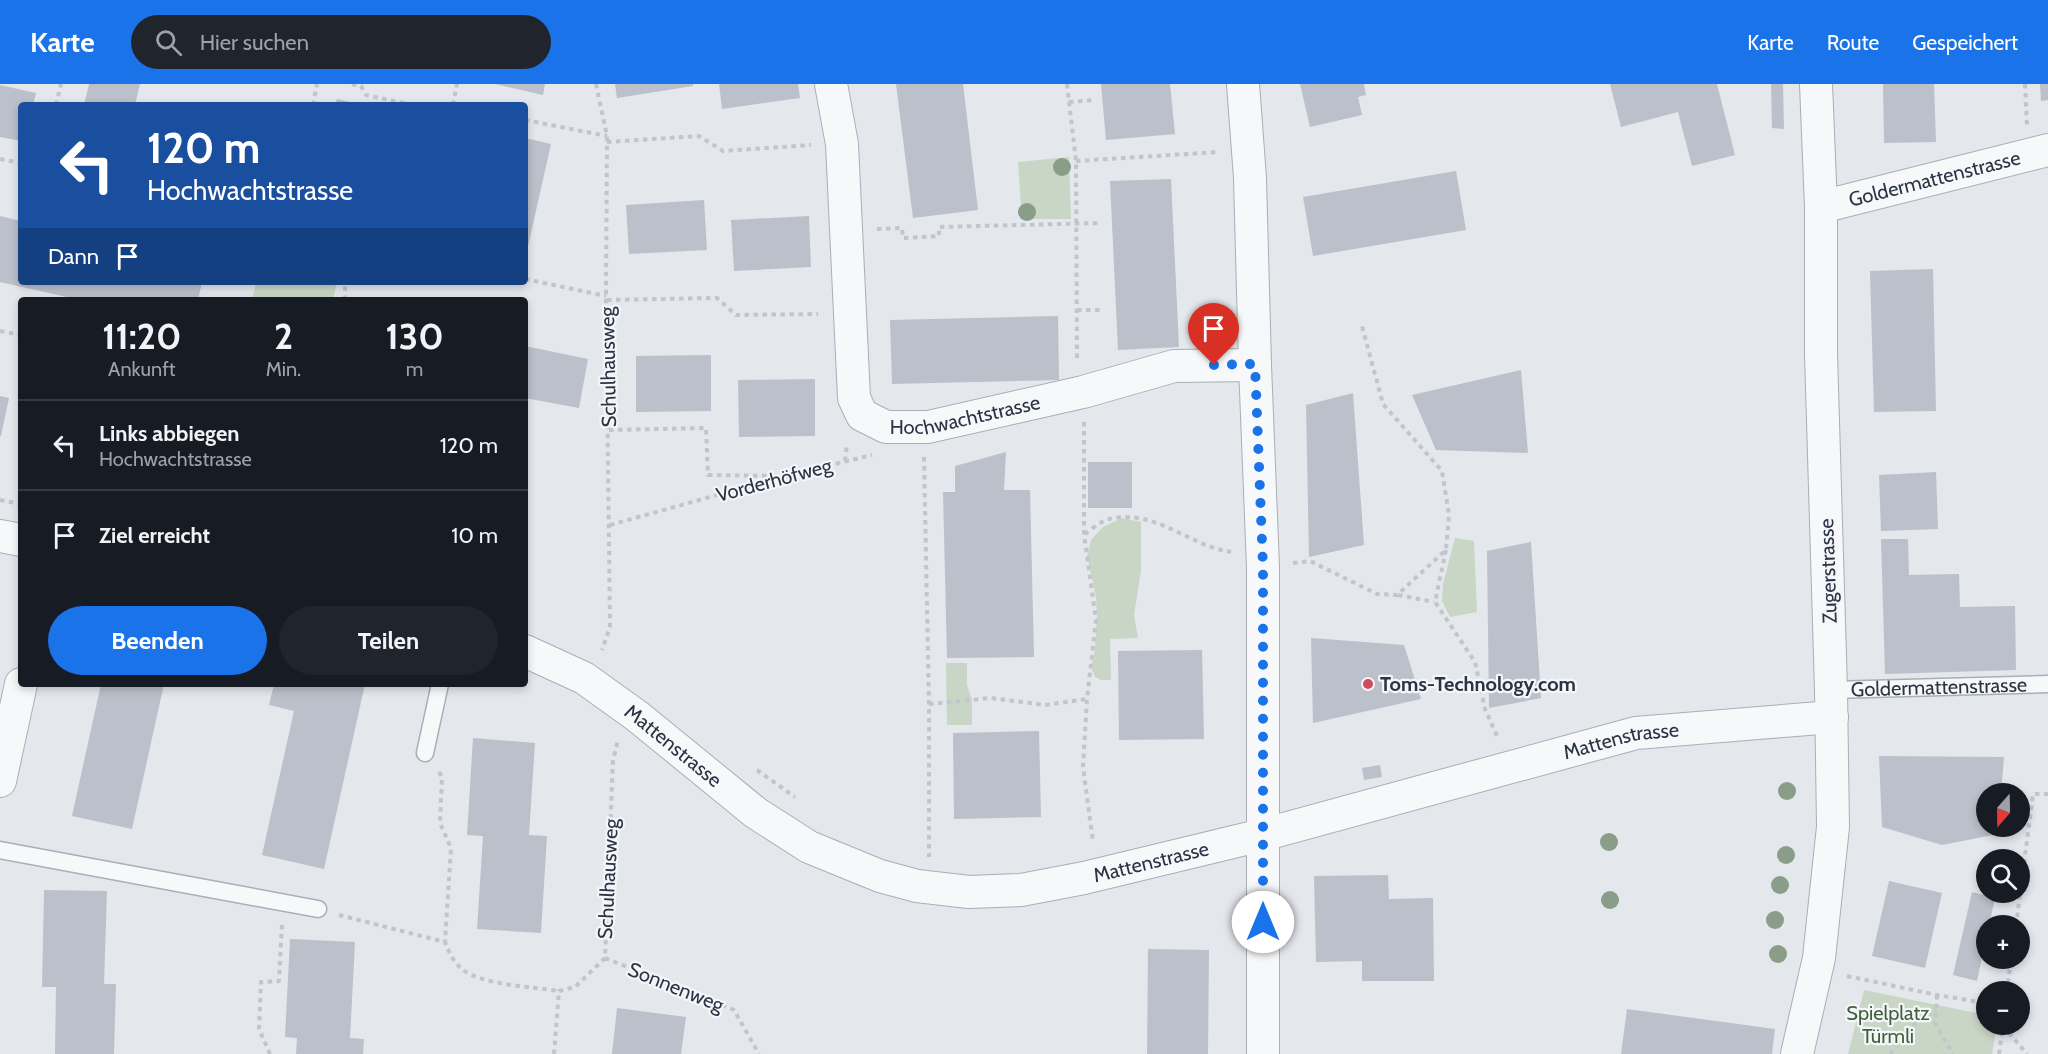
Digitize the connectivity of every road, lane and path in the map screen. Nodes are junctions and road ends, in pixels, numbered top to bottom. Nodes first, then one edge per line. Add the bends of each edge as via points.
1 (60, 84) edge
2 (317, 84) edge
3 (352, 84) edge
4 (457, 84) edge
5 (596, 84) edge
6 (831, 84) edge
7 (1067, 84) edge
8 (1243, 84) edge
9 (1816, 84) edge
10 (2025, 84) edge
11 (1094, 100) dead end
12 (57, 102) edge
13 (314, 102) edge
14 (398, 102) edge
15 (454, 102) edge
16 (1069, 102) junction
17 (528, 121) edge
18 (607, 136) junction
19 (607, 142) junction
20 (842, 144) junction
21 (1248, 150) junction
22 (2038, 153) edge
23 (0, 159) edge
24 (1076, 161) junction
25 (18, 163) edge
26 (1821, 207) junction
27 (1076, 223) junction
28 (1101, 223) dead end
29 (846, 231) junction
30 (528, 280) edge
31 (607, 298) junction
32 (1077, 310) junction
33 (1104, 310) dead end
34 (801, 314) dead end
35 (1362, 326) dead end
36 (0, 331) edge
37 (18, 334) edge
38 (1255, 364) junction
39 (1083, 392) junction
40 (609, 430) junction
41 (926, 435) junction
42 (878, 453) dead end
43 (785, 476) junction
44 (0, 500) edge
45 (18, 503) edge
46 (610, 525) junction
47 (1084, 534) junction
48 (0, 536) edge
49 (18, 539) edge
50 (1446, 550) junction
51 (1263, 562) junction
52 (1397, 595) junction
53 (1435, 602) junction
54 (528, 652) edge
55 (609, 656) dead end
56 (2048, 684) edge
57 (20, 687) edge
58 (439, 687) edge
59 (1087, 699) junction
60 (1831, 703) junction
61 (929, 704) junction
62 (638, 716) junction
63 (1500, 743) dead end
64 (425, 753) joint
65 (751, 766) dead end
66 (0, 781) edge
67 (2048, 794) edge
68 (799, 801) dead end
69 (1262, 835) junction
70 (1083, 844) dead end
71 (0, 850) edge
72 (919, 852) dead end
73 (930, 855) junction
74 (917, 885) junction
75 (283, 903) junction
76 (318, 909) joint
77 (2017, 915) edge
78 (445, 942) junction
79 (605, 958) junction
80 (1819, 958) junction
81 (559, 991) junction
82 (1937, 995) junction
83 (1976, 1001) edge
84 (1936, 1010) junction
85 (2002, 1035) edge
86 (2011, 1035) edge
87 (270, 1054) edge
88 (554, 1054) edge
89 (759, 1054) edge
90 (1263, 1054) edge
91 (1797, 1054) edge
92 (1890, 1054) edge
93 (1953, 1054) edge
94 (1999, 1054) edge
95 (2027, 1054) edge

1 - 12 path
2 - 13 path
3 - 14 path via 361,86 366,95
4 - 15 path
5 - 18 path, Schulhausweg
6 - 20 street, Hochwachtstrasse
7 - 16 path
8 - 21 street
9 - 26 street, Zugerstrasse
10 - 22 path
11 - 16 path
16 - 24 path
17 - 18 path
18 - 19 path, Schulhausweg
19 - 20 path via 699,136 723,151
19 - 31 path, Schulhausweg
20 - 29 street, Hochwachtstrasse
21 - 24 path
21 - 38 street
22 - 26 street, Goldermattenstrasse
23 - 25 path
24 - 27 path
26 - 60 street, Zugerstrasse
27 - 28 path
27 - 29 path via 939,227 939,236 912,237 903,237 902,228
27 - 32 path
29 - 41 street, Hochwachtstrasse via 854,398 862,415 886,427
30 - 31 path
31 - 34 path via 717,298 736,315
31 - 40 path, Schulhausweg
32 - 33 path
32 - 39 path via 1078,379
35 - 50 path via 1383,404 1442,471 1449,515
36 - 37 path
38 - 39 street, Hochwachtstrasse via 1174,366
38 - 51 street
39 - 41 street, Hochwachtstrasse
39 - 47 path
40 - 43 path via 706,428 708,475
40 - 46 path, Schulhausweg
41 - 61 path
42 - 43 path, Vorderhöfweg
43 - 46 path, Vorderhöfweg
44 - 45 path
46 - 55 path, Schulhausweg via 610,627 602,650
47 - 51 path via 1108,519 1134,517 1167,526 1219,550
47 - 59 path via 1096,620
48 - 49 street
50 - 52 path
50 - 53 path
51 - 52 path via 1310,561 1377,594
51 - 69 street
52 - 53 path
53 - 63 path via 1475,662 1485,709
54 - 62 street, Mattenstrasse via 584,678
56 - 60 lane, Goldermattenstrasse
57 - 66 street
58 - 64 lane
59 - 61 path via 1045,705 991,698
59 - 70 path via 1083,767 1093,842
60 - 69 street, Mattenstrasse via 1636,733
60 - 80 street, Zugerstrasse via 1833,827
61 - 73 path
62 - 74 street, Mattenstrasse via 756,813 809,847 880,876
62 - 79 path, Schulhausweg via 617,741 613,760
64 - 78 path via 442,777 440,823 451,848
65 - 68 path
67 - 77 path via 2032,794
69 - 74 street, Mattenstrasse via 1021,890 969,892
69 - 90 street
71 - 75 lane
72 - 73 path
73 - 74 path
75 - 76 lane
75 - 87 path via 279,981 261,982 259,1029
76 - 78 path
78 - 81 path via 451,957 476,977
79 - 81 path, Schulhausweg via 575,987
79 - 89 path, Sonnenweg via 734,1010
80 - 82 path via 1848,976
80 - 91 street, Zugerstrasse
81 - 88 path
82 - 83 path
82 - 84 path
84 - 92 path via 1911,1027
84 - 93 path via 1935,1023
85 - 94 path
86 - 95 path

